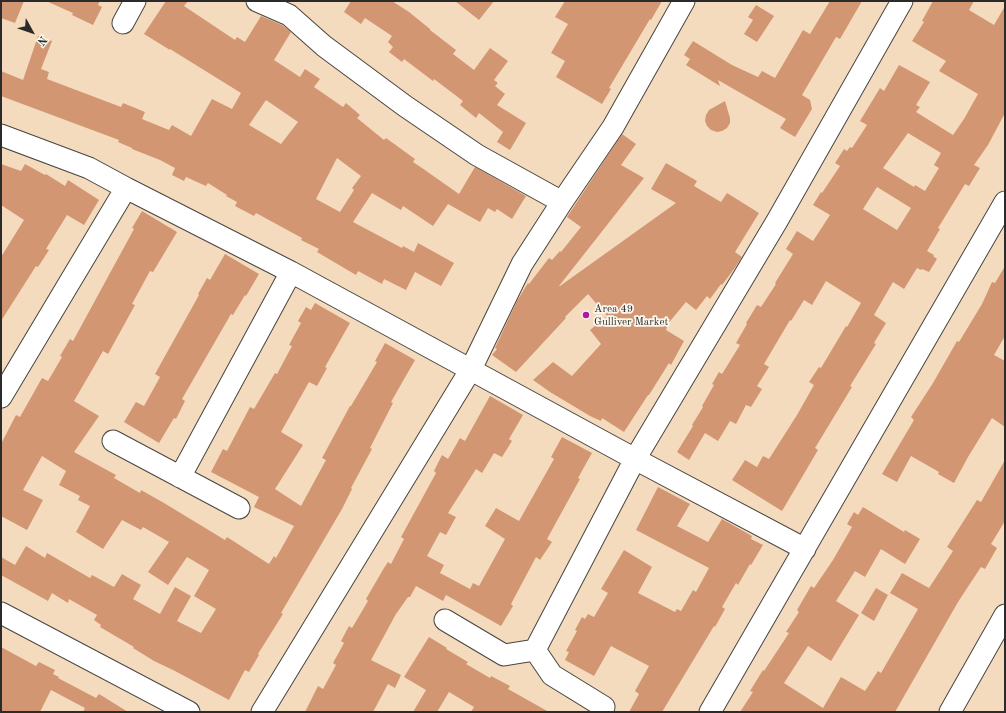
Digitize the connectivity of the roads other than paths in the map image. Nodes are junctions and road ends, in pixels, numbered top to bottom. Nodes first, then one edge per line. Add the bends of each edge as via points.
1 (136, 1) edge
2 (257, 1) edge
3 (684, 1) edge
4 (902, 1) edge
5 (290, 8) edge
6 (123, 23) dead end
7 (1, 135) edge
8 (126, 188) junction
9 (562, 202) junction
10 (1005, 202) edge
11 (291, 272) junction
12 (471, 369) junction
13 (1, 397) edge
14 (113, 440) dead end
15 (635, 459) junction
16 (180, 477) junction
17 (238, 508) dead end
18 (805, 549) junction
19 (1, 613) edge
20 (1005, 615) edge
21 (445, 620) dead end
22 (535, 650) junction
23 (604, 707) dead end
24 (189, 712) edge
25 (262, 712) edge
26 (710, 712) edge
27 (950, 712) edge

1 - 6 street
2 - 5 street
3 - 9 street via 613,127
4 - 15 street via 773,228
5 - 9 street via 324,46 405,106 477,155
7 - 8 street via 89,168
8 - 11 street
8 - 13 street
9 - 12 street via 522,264
10 - 18 street
11 - 12 street
11 - 16 street
12 - 15 street
12 - 25 street
14 - 16 street
15 - 18 street
15 - 22 street
16 - 17 street
18 - 26 street
19 - 24 street
20 - 27 street
21 - 22 street via 504,655
22 - 23 street via 552,675

